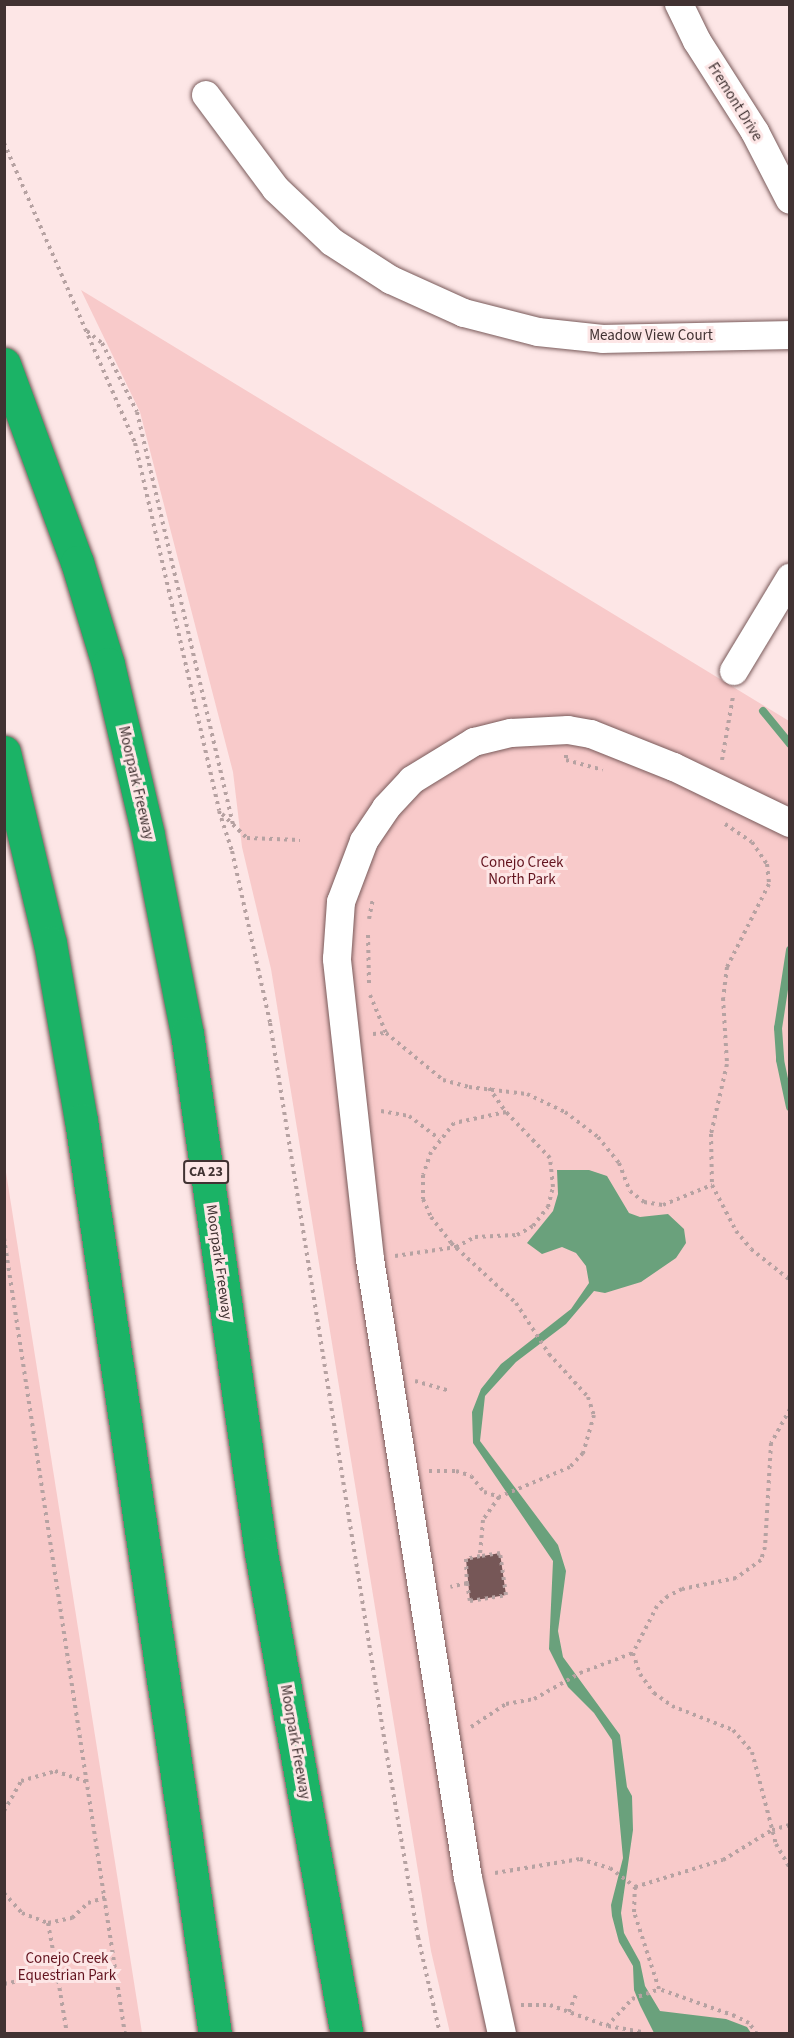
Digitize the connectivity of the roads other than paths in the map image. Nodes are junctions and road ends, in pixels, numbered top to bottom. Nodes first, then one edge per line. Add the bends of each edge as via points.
1 (679, 4) edge
2 (206, 95) dead end
3 (789, 200) edge
4 (789, 335) edge
5 (4, 364) edge
6 (789, 578) edge
7 (734, 671) road end
8 (4, 752) edge
9 (786, 821) edge
10 (340, 1996) junction
11 (499, 2021) edge
12 (212, 2027) edge
13 (347, 2034) edge
14 (354, 2034) edge

1 - 3 street, Fremont Drive via 697,41 755,132
2 - 4 street, Meadow View Court via 276,189 333,242 391,280 464,313 538,332 603,339
5 - 10 highway, Moorpark Freeway / CA 23 via 69,540 108,663 148,835 186,1033 261,1553
6 - 7 street
8 - 12 highway via 50,943 81,1120
9 - 11 street via 627,747 568,730 511,733 474,742 412,780 386,808 364,841 341,902 337,959 370,1259 468,1878
10 - 13 highway, Moorpark Freeway / CA 23
10 - 14 highway

